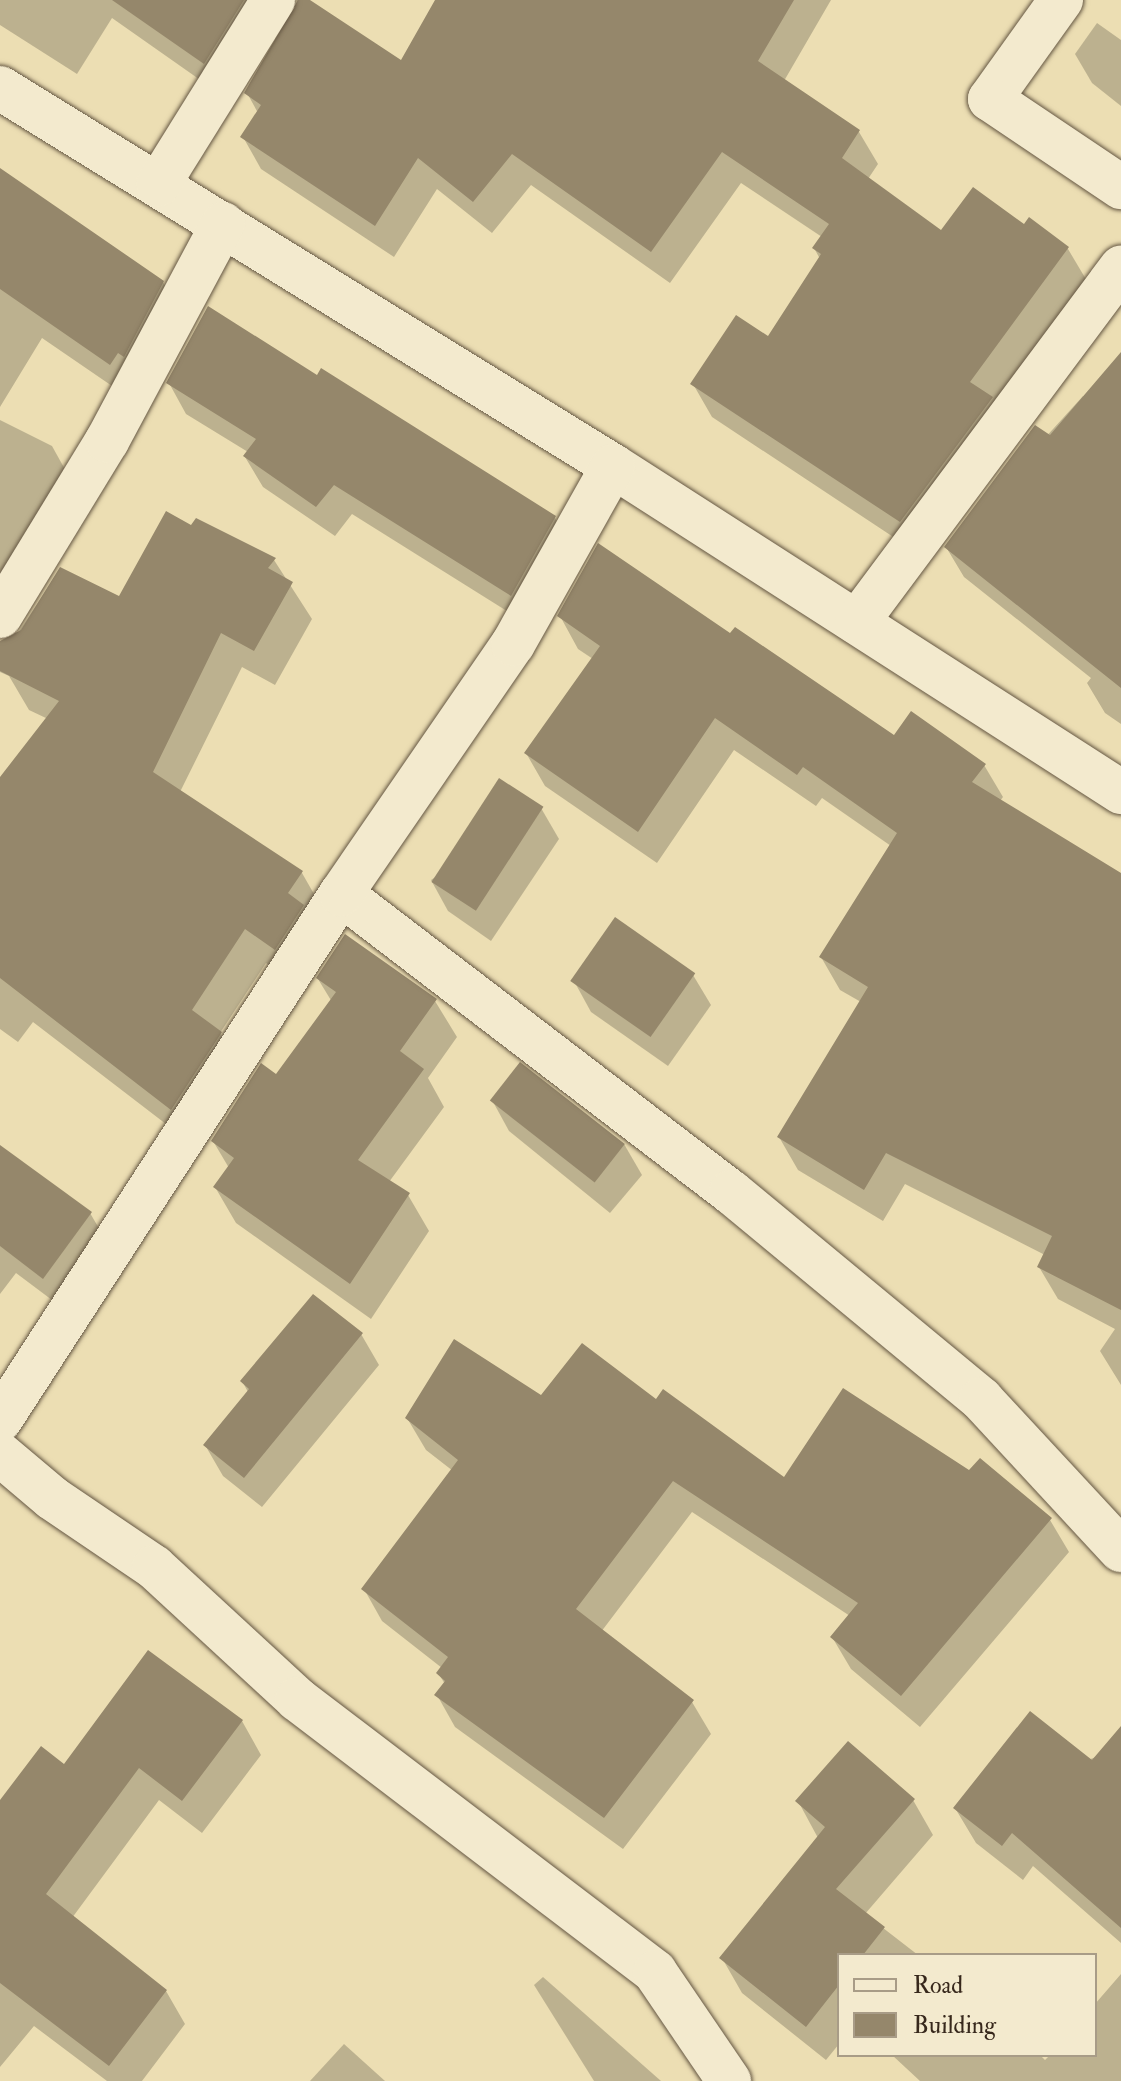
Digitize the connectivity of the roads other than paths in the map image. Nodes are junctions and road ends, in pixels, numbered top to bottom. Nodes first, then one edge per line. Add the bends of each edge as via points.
1 (273, 0) edge
2 (1061, 0) edge
3 (0, 88) edge
4 (158, 185) junction
5 (1121, 187) edge
6 (223, 224) junction
7 (1121, 268) edge
8 (613, 466) junction
9 (0, 616) edge
10 (857, 622) junction
11 (1121, 792) edge
12 (341, 894) junction
13 (0, 1420) edge
14 (0, 1454) edge
15 (1121, 1550) edge
16 (729, 2081) edge

1 - 4 street
2 - 5 street via 990,99
3 - 4 street
4 - 6 street
6 - 8 street
6 - 9 street via 107,441
7 - 10 street
8 - 10 street
8 - 12 street via 513,644
10 - 11 street
12 - 13 street
12 - 15 street via 731,1192 981,1399
14 - 16 street via 52,1498 154,1567 297,1699 655,1972

